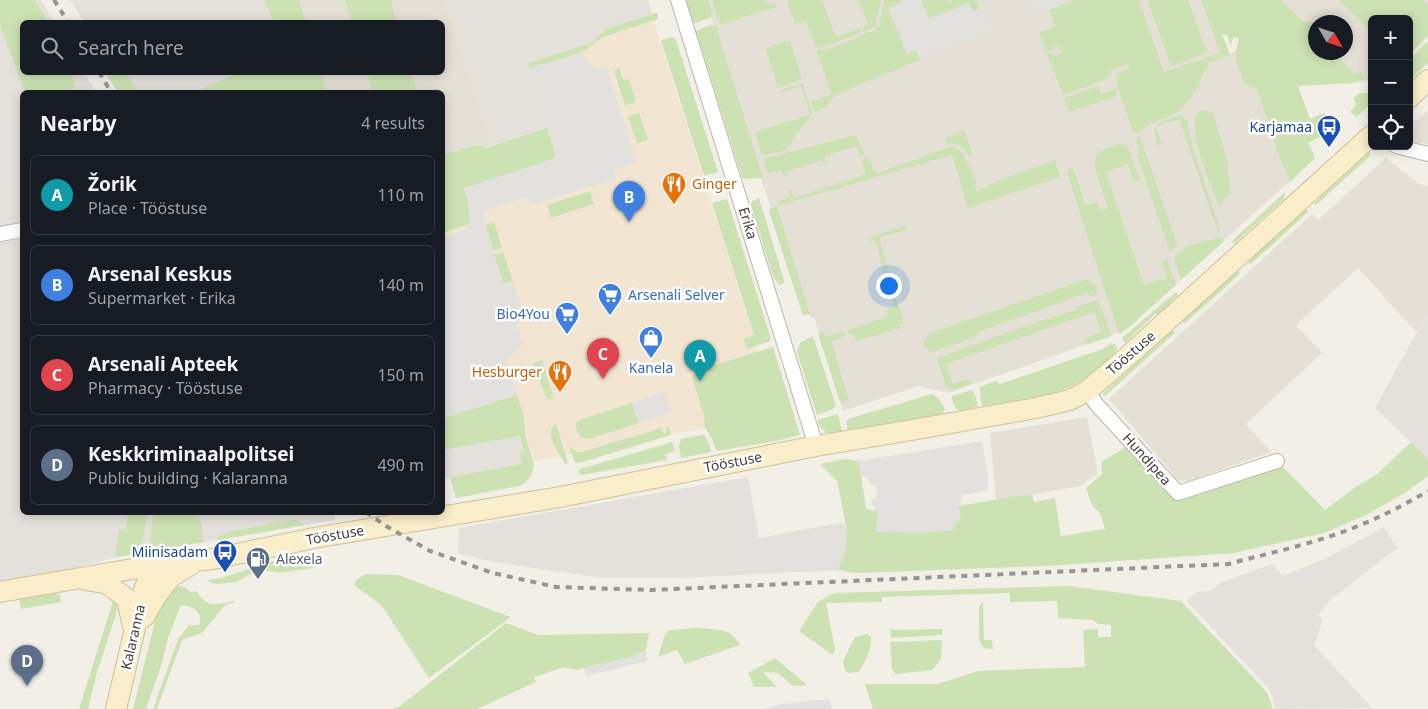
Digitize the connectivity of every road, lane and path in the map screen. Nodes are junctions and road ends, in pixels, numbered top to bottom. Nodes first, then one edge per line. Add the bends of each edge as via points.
1 (678, 0) edge
2 (1428, 80) edge
3 (1413, 94) edge
4 (1368, 139) edge
5 (1412, 150) edge
6 (1428, 154) edge
7 (20, 230) edge
8 (0, 234) edge
9 (1086, 391) junction
10 (816, 446) junction
11 (1277, 461) dead end
12 (195, 562) junction
13 (153, 566) junction
14 (66, 580) junction
15 (0, 592) edge
16 (135, 634) junction
17 (116, 709) edge

1 - 10 street, Erika
2 - 3 street
4 - 9 street, Tööstuse
5 - 6 street
7 - 8 street
9 - 10 street, Tööstuse via 1070,400 1036,408
9 - 11 street, Hundipea via 1178,493
10 - 12 street, Tööstuse via 560,497 314,538
12 - 13 street, Tööstuse
12 - 16 street via 171,577 154,598
13 - 14 street, Tööstuse
13 - 16 street, Kalaranna via 144,590
14 - 15 street, Tööstuse
14 - 16 street via 95,581 116,589 127,599
16 - 17 street, Kalaranna

